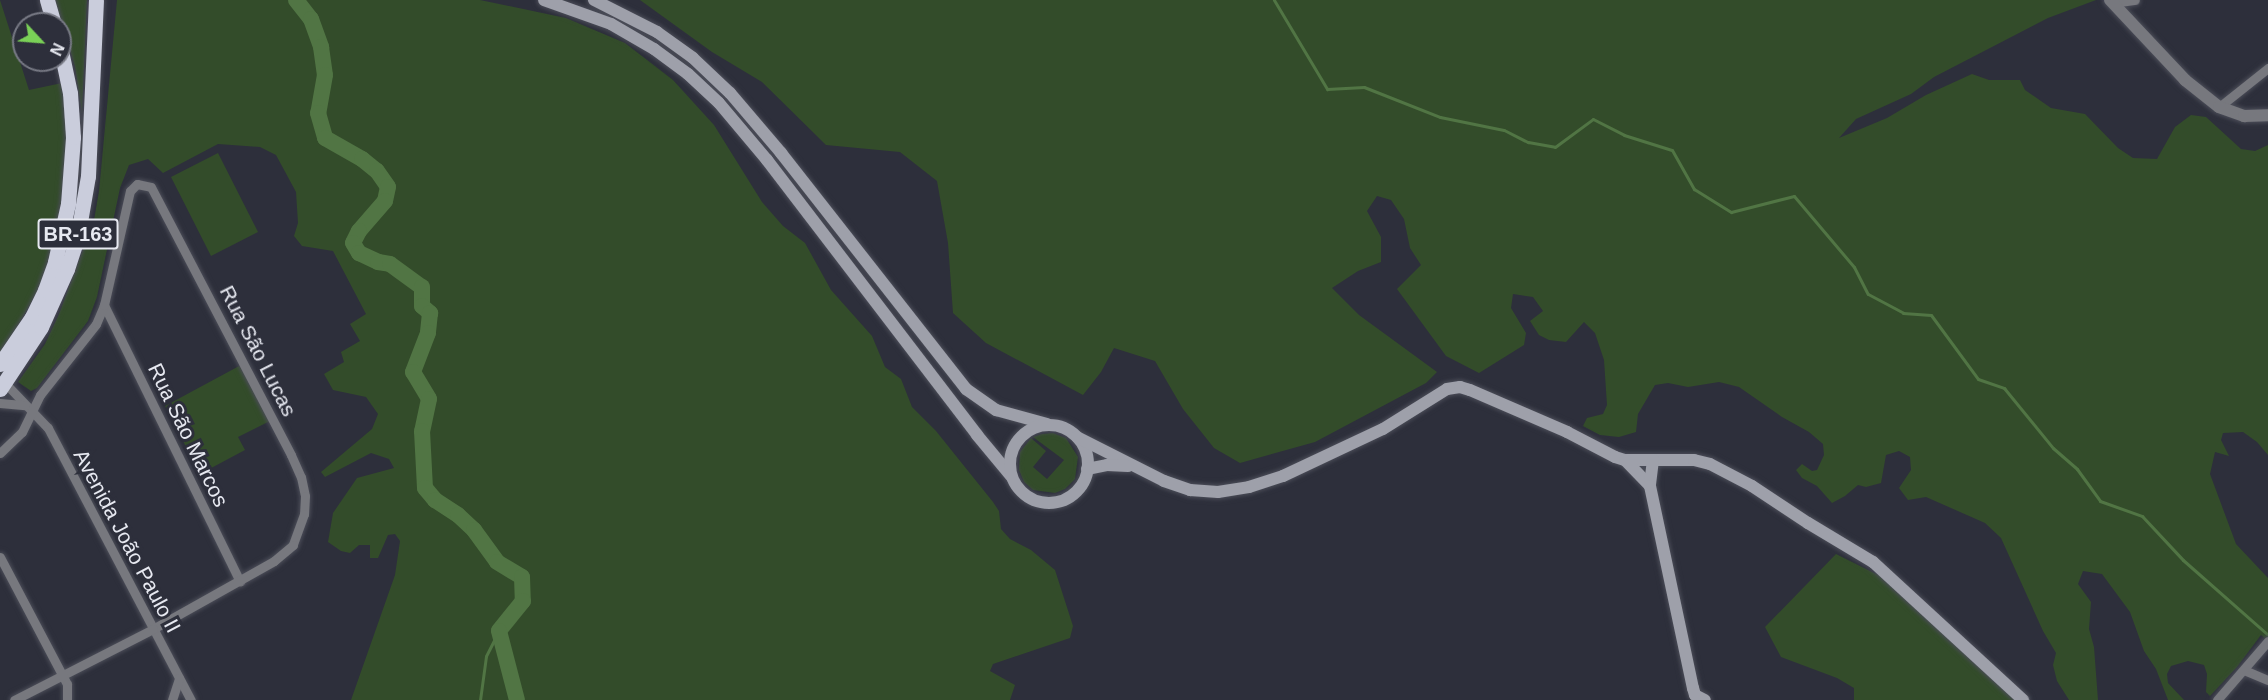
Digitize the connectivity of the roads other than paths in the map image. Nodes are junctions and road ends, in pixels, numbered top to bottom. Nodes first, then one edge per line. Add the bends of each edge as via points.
1 (96, 0) edge
2 (544, 0) edge
3 (594, 0) edge
4 (2135, 0) edge
5 (2112, 2) edge
6 (2268, 68) edge
7 (66, 72) edge
8 (2219, 107) junction
9 (2268, 115) edge
10 (104, 305) junction
11 (0, 364) edge
12 (2, 386) edge
13 (0, 403) edge
14 (25, 405) junction
15 (33, 412) junction
16 (1047, 424) junction
17 (1077, 437) junction
18 (0, 453) edge
19 (1625, 460) junction
20 (1653, 460) junction
21 (1134, 467) junction
22 (1087, 469) junction
23 (1011, 476) junction
24 (1650, 486) junction
25 (0, 556) edge
26 (240, 581) junction
27 (153, 629) junction
28 (2268, 641) edge
29 (2244, 670) junction
30 (62, 675) junction
31 (179, 678) junction
32 (2268, 680) edge
33 (14, 700) edge
34 (67, 700) edge
35 (172, 700) edge
36 (190, 700) edge
37 (1705, 700) edge
38 (2023, 700) edge
39 (2217, 700) edge

1 - 12 highway, BR-163 via 88,176 77,239 41,327
2 - 23 main road via 611,24 654,49 719,103
3 - 16 main road via 657,32 693,58 730,93 966,389 996,410
4 - 5 street
5 - 8 street via 2185,80
6 - 8 street
7 - 11 highway, BR-163 via 73,137 68,204 55,262 32,317
8 - 9 street via 2244,116
10 - 15 street via 96,324 40,395
10 - 26 street, Rua São Marcos
10 - 26 street, Rua São Lucas via 130,190 141,183 156,192 298,469 305,496 299,534 284,555
12 - 14 street, Avenida João Paulo II
13 - 14 street
14 - 15 street, Avenida João Paulo II
15 - 18 street via 22,432
15 - 27 street, Avenida João Paulo II via 48,428
16 - 17 main road via 1065,428
16 - 23 main road via 1030,429 1016,442 1010,458
17 - 21 main road
17 - 22 main road via 1087,454
19 - 20 main road
19 - 21 main road via 1460,387 1447,389 1383,429 1329,455 1250,487 1218,492 1190,490
19 - 24 main road
20 - 24 main road
20 - 38 main road via 1710,464 1861,553
21 - 22 main road via 1107,465
22 - 23 main road via 1073,495 1048,503 1024,495
24 - 37 main road via 1693,688 1695,695
25 - 30 street
26 - 27 street
27 - 30 street
27 - 31 street, Avenida João Paulo II
28 - 29 street
29 - 32 street
29 - 39 street
30 - 33 street
30 - 34 street via 67,684
31 - 35 street
31 - 36 street, Avenida João Paulo II

